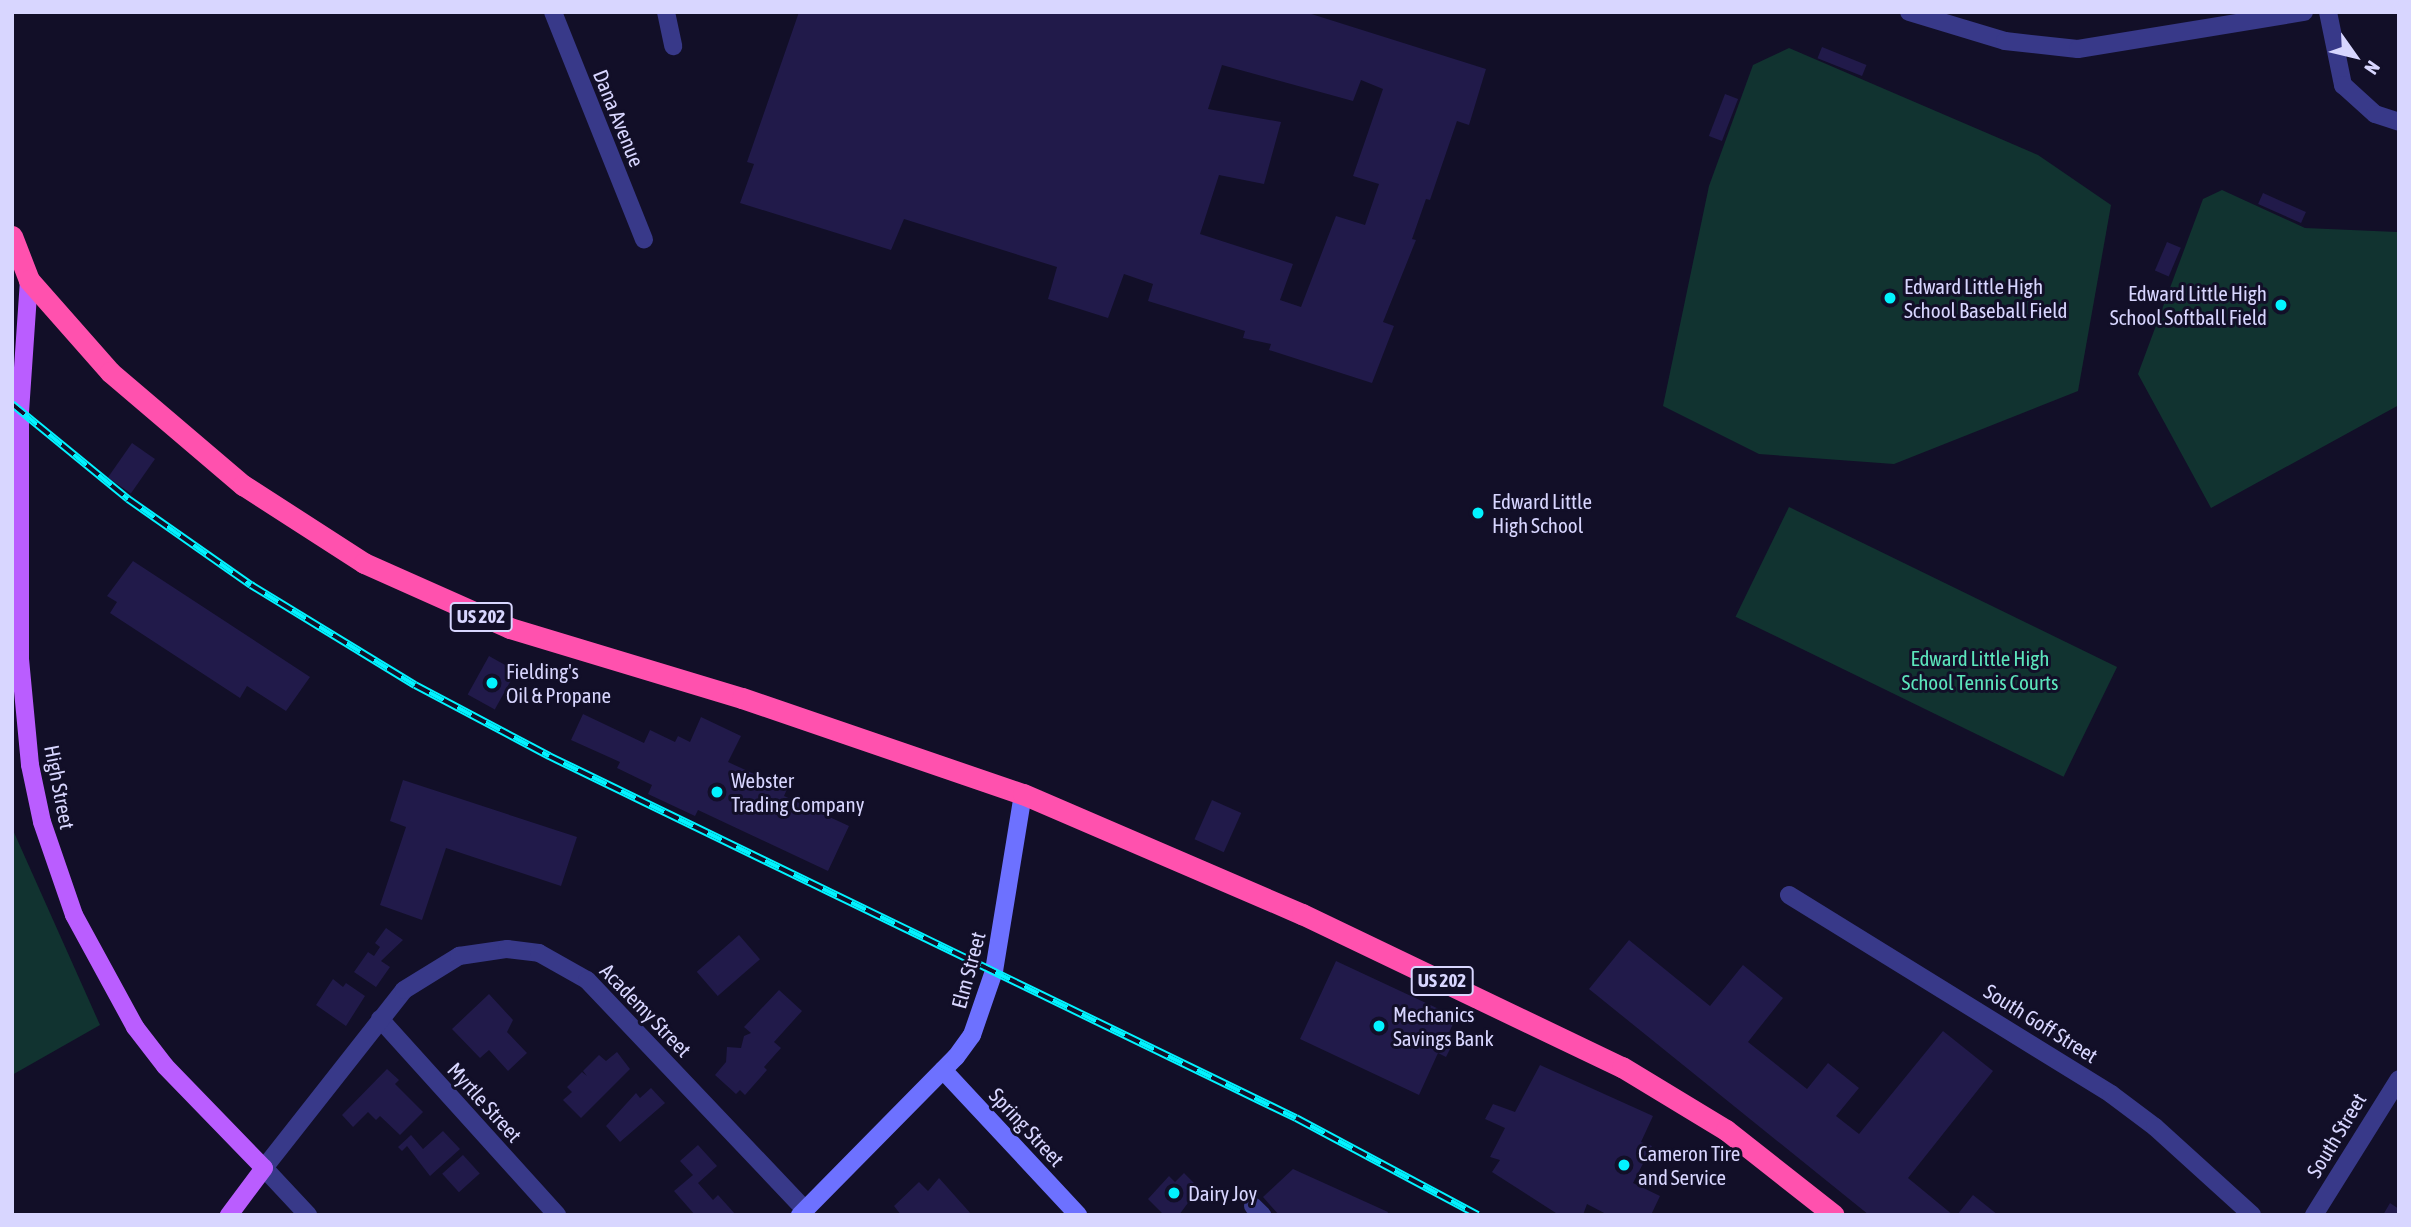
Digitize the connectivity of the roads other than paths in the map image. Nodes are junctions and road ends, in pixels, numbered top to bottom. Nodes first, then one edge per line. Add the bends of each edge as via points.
1 (553, 12) edge
2 (666, 12) edge
3 (1909, 12) edge
4 (2304, 12) edge
5 (2328, 12) edge
6 (673, 46) dead end
7 (2399, 122) edge
8 (12, 236) edge
9 (644, 239) dead end
10 (12, 262) edge
11 (29, 280) junction
12 (18, 703) edge
13 (1023, 794) junction
14 (1788, 895) dead end
15 (380, 1019) junction
16 (943, 1070) junction
17 (2399, 1079) edge
18 (264, 1168) junction
19 (802, 1212) edge
20 (229, 1215) edge
21 (308, 1215) edge
22 (557, 1215) edge
23 (1078, 1215) edge
24 (1834, 1215) edge
25 (2252, 1215) edge
26 (2314, 1215) edge

1 - 9 street, Dana Avenue
2 - 6 street
3 - 4 street via 2005,41 2078,49
5 - 7 street via 2343,85 2375,114
8 - 11 highway, US 202
10 - 11 highway, US 202
11 - 12 main road, High Street via 20,424
11 - 13 highway, US 202 via 110,372 178,433 313,534 364,564 510,628 742,698
12 - 18 main road, High Street via 53,864 90,949 135,1027 165,1066
13 - 16 main road, Elm Street via 990,989 972,1035
13 - 24 highway, US 202 via 1302,914 1622,1067 1726,1130
14 - 25 street, South Goff Street via 2111,1094 2155,1127
15 - 18 street, Academy Street
15 - 19 street, Academy Street via 417,980 460,956 507,949 539,953 587,979
15 - 22 street, Myrtle Street
16 - 19 main road, Elm Street
16 - 23 main road, Spring Street
17 - 26 street, South Street
18 - 20 main road, Academy Street
18 - 21 street, High Street

